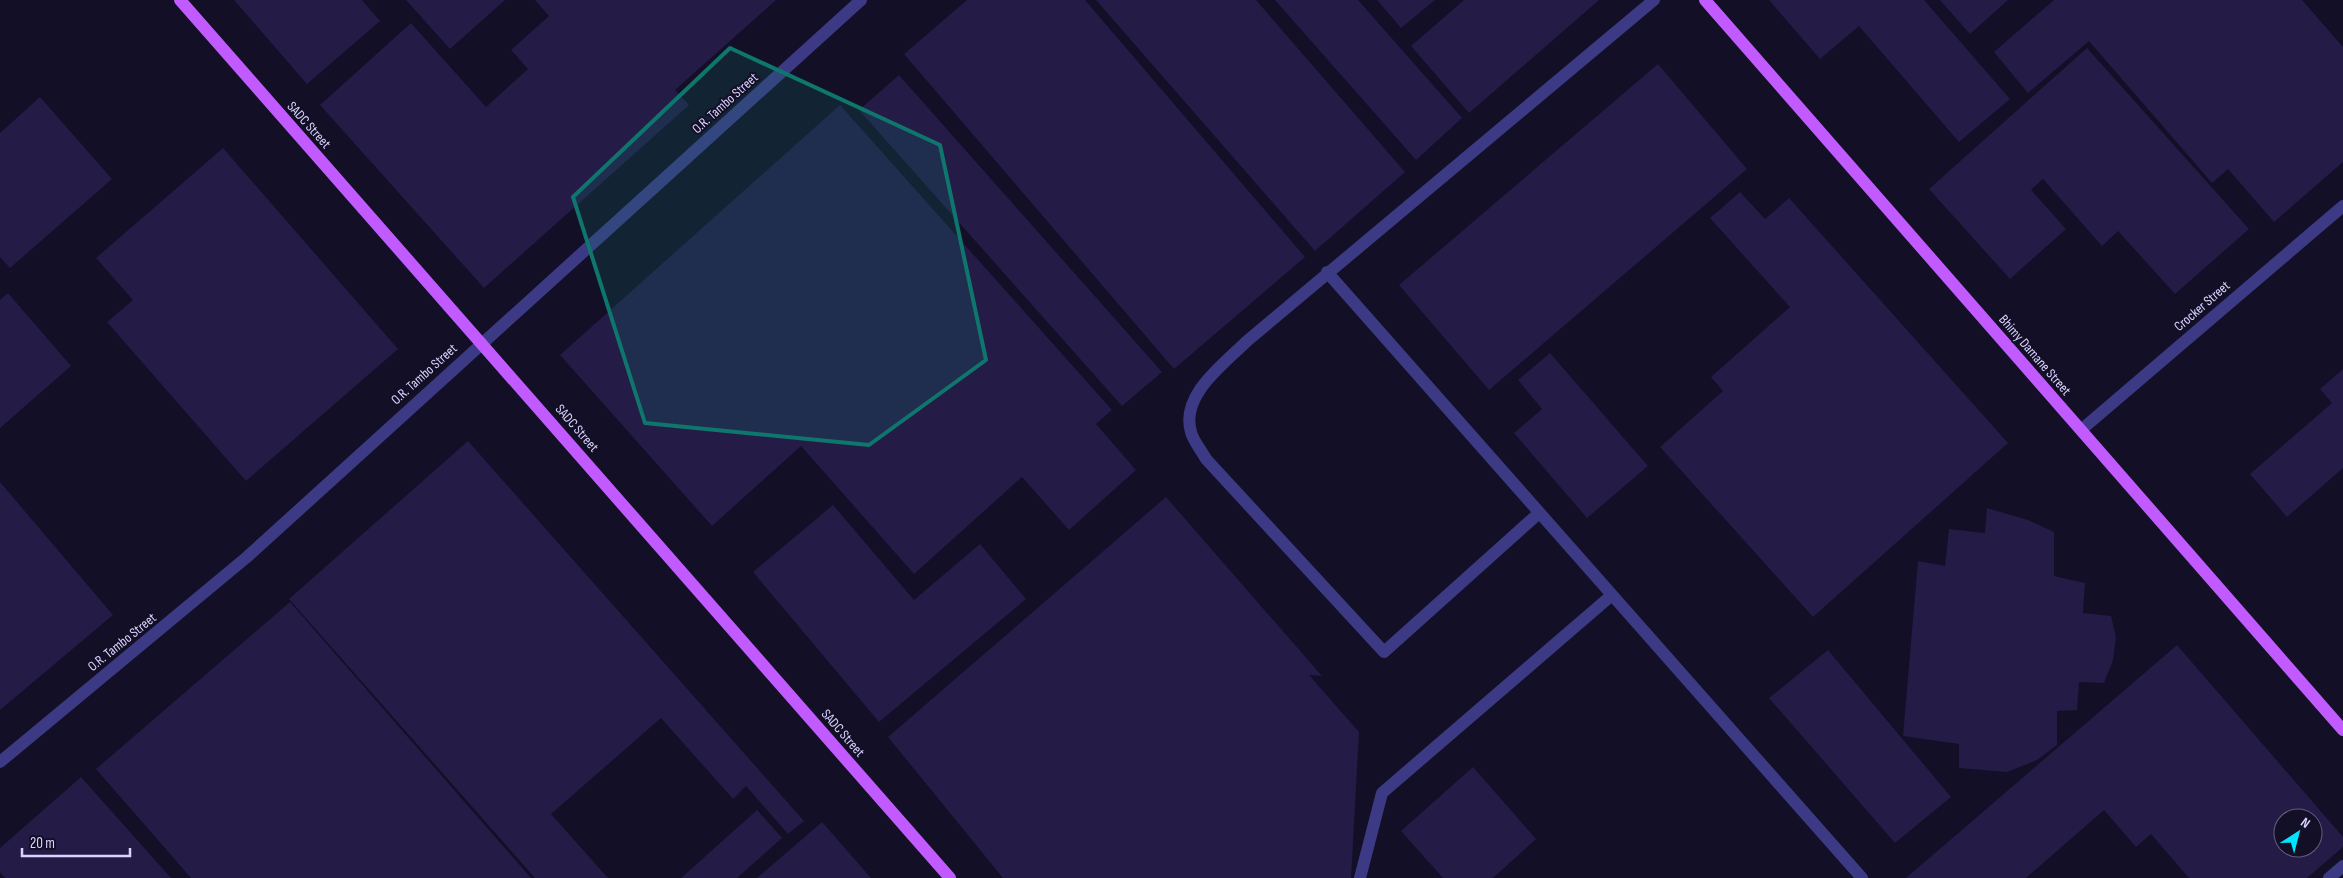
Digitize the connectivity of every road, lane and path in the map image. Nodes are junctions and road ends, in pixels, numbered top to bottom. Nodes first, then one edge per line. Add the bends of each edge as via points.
1 (180, 0) edge
2 (861, 0) edge
3 (1654, 0) edge
4 (1705, 0) edge
5 (2343, 206) edge
6 (1327, 272) junction
7 (482, 342) junction
8 (2081, 430) junction
9 (1539, 513) junction
10 (1612, 595) junction
11 (2343, 730) edge
12 (0, 762) edge
13 (2343, 866) edge
14 (950, 878) edge
15 (1360, 878) edge
16 (1862, 878) edge
17 (2329, 878) edge

1 - 7 main road, SADC Street
2 - 7 street, O.R. Tambo Street
3 - 6 street
4 - 8 main road, Bhimy Damane Street
5 - 8 street, Crocker Street
6 - 9 street
6 - 9 street via 1247,341 1197,393 1190,408 1190,432 1206,459 1384,652
7 - 12 street, O.R. Tambo Street via 247,557
7 - 14 main road, SADC Street
8 - 11 main road, Bhimy Damane Street
9 - 10 street
10 - 15 street via 1382,793
10 - 16 street
13 - 17 street

